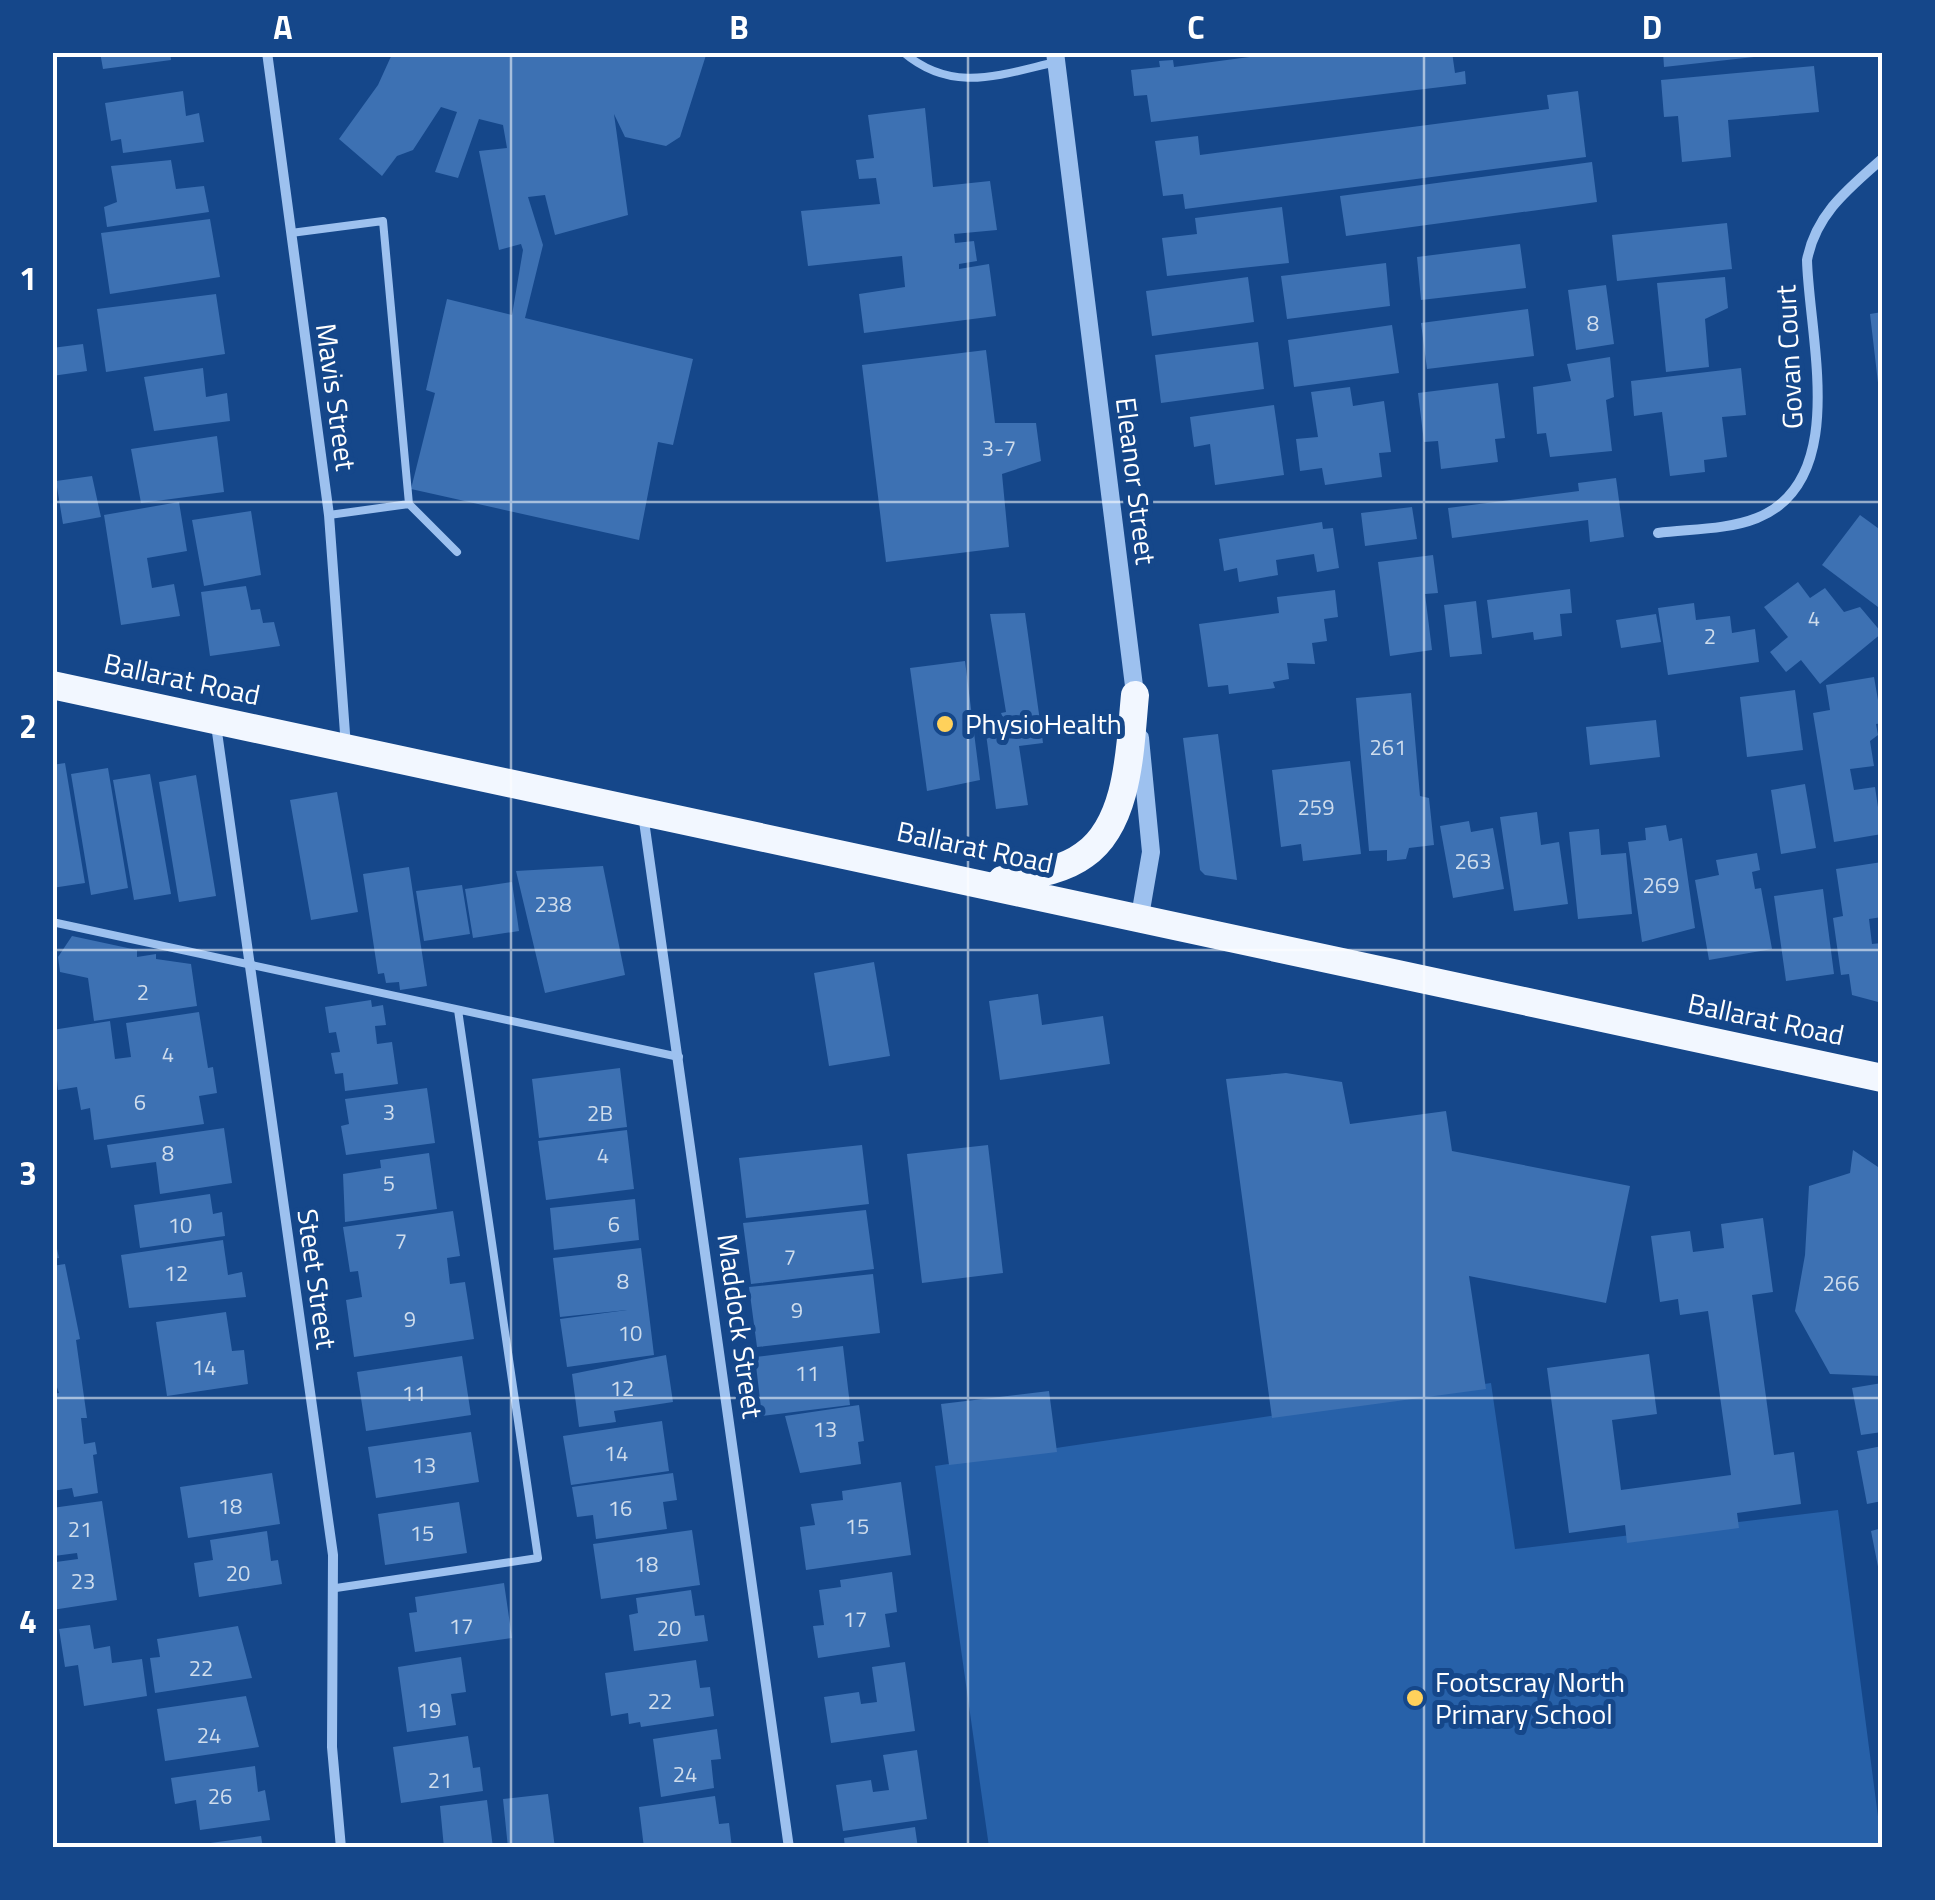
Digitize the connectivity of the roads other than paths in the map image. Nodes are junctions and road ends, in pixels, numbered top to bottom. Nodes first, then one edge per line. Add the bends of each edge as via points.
1 (268, 52) edge
2 (903, 52) edge
3 (1056, 57) edge
4 (1882, 159) edge
5 (291, 233) junction
6 (409, 504) junction
7 (329, 515) junction
8 (1658, 533) dead end
9 (457, 552) dead end
10 (52, 685) edge
11 (1136, 695) junction
12 (215, 719) junction
13 (346, 748) junction
14 (643, 812) junction
15 (990, 883) junction
16 (1140, 916) junction
17 (52, 922) edge
18 (250, 965) junction
19 (458, 1010) junction
20 (680, 1058) junction
21 (1882, 1078) edge
22 (336, 1588) junction
23 (341, 1848) edge
24 (790, 1848) edge

1 - 5 street, Mavis Street
2 - 3 lane via 952,80
3 - 11 street, Eleanor Street
4 - 8 street, Govan Court via 1824,213 1812,233 1807,260 1817,439 1800,484 1756,518
5 - 6 lane via 383,222
5 - 7 street, Mavis Street
6 - 7 lane
6 - 9 lane
7 - 13 street, Mavis Street
10 - 12 highway, Ballarat Road
11 - 15 highway via 1118,806 1106,833 1084,856 1052,870
11 - 16 street, Eleanor Street via 1150,852
12 - 13 highway, Ballarat Road
12 - 18 street, Steet Street
13 - 14 highway, Ballarat Road
14 - 15 highway, Ballarat Road
14 - 20 street, Maddock Street
15 - 16 highway, Ballarat Road
16 - 21 highway, Ballarat Road
17 - 18 lane
18 - 19 lane
18 - 22 street, Steet Street
19 - 20 lane
19 - 22 lane via 538,1558
20 - 24 street, Maddock Street
22 - 23 street, Steet Street via 332,1747

